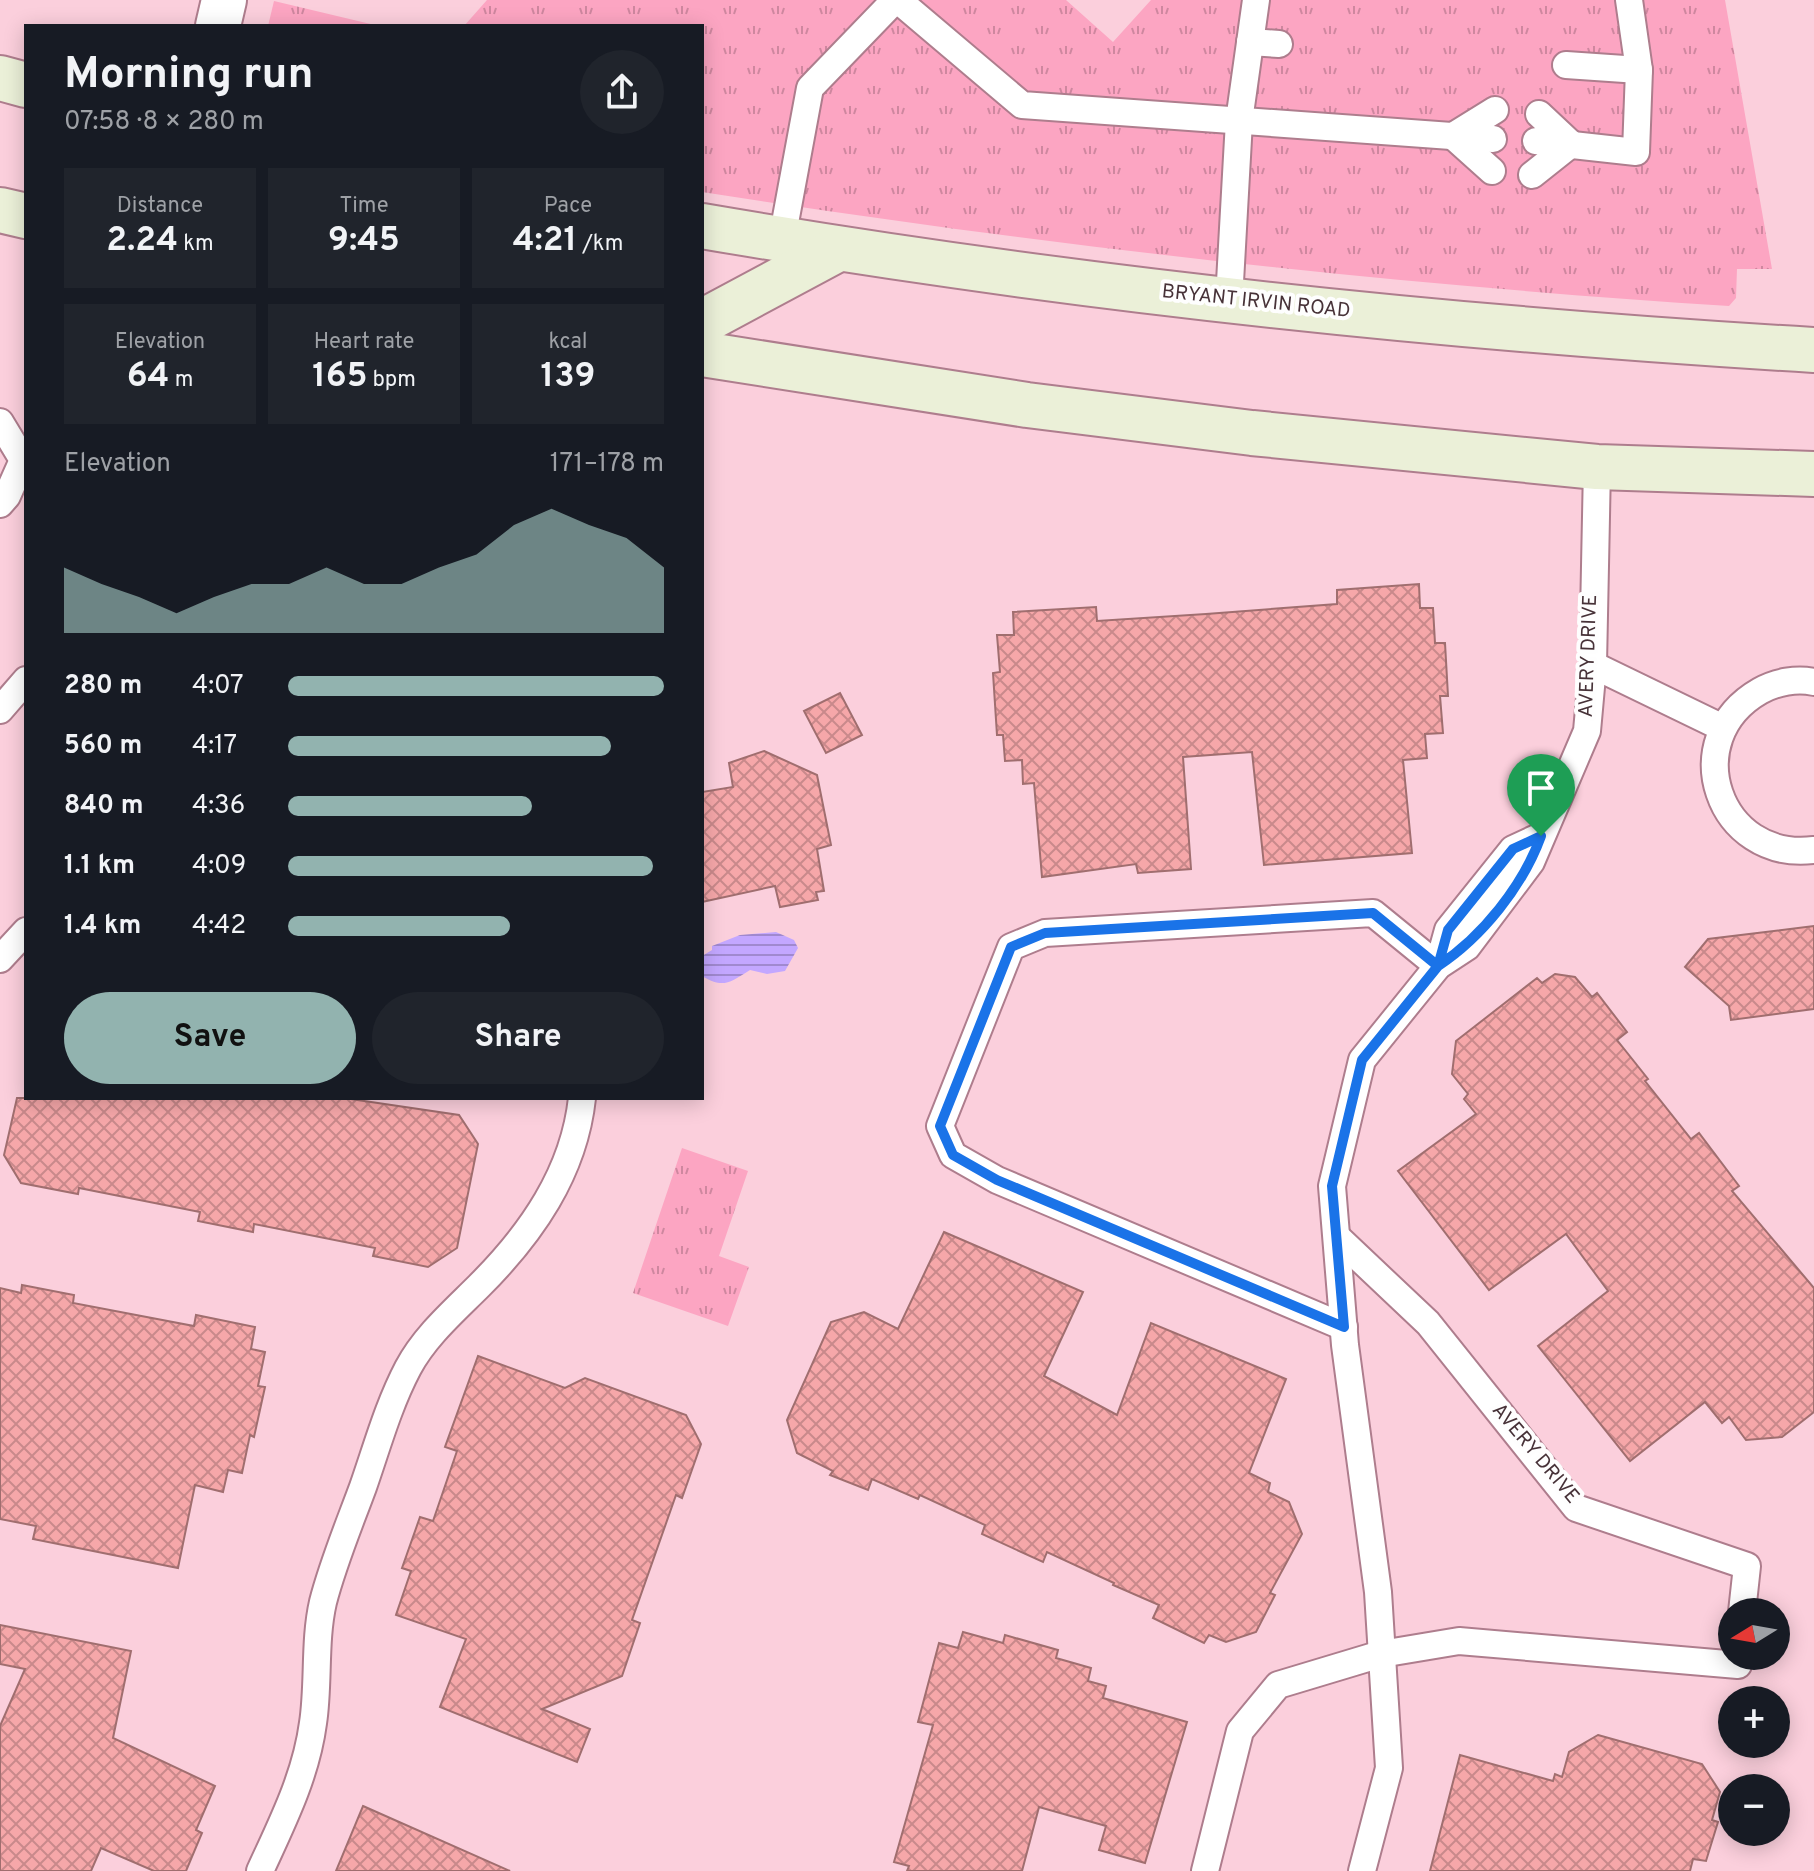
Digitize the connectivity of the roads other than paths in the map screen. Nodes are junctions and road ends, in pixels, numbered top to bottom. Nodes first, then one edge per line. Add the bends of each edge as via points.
1 (224, 0) edge
2 (896, 0) edge
3 (1256, 0) edge
4 (1629, 0) edge
5 (218, 24) edge
6 (1250, 42) junction
7 (1279, 44) dead end
8 (1566, 65) dead end
9 (1639, 70) junction
10 (0, 78) edge
11 (24, 84) edge
12 (1495, 110) dead end
13 (1539, 114) dead end
14 (1239, 121) junction
15 (1453, 136) junction
16 (1493, 139) dead end
17 (1536, 141) dead end
18 (1571, 144) junction
19 (1492, 171) dead end
20 (1532, 175) dead end
21 (704, 226) edge
22 (782, 239) junction
23 (838, 249) junction
24 (1229, 300) junction
25 (704, 321) edge
26 (1814, 350) edge
27 (704, 354) edge
28 (0, 415) edge
29 (24, 419) edge
30 (0, 422) edge
31 (1597, 467) junction
32 (1814, 474) edge
33 (0, 504) edge
34 (1593, 665) junction
35 (24, 682) edge
36 (1814, 682) edge
37 (0, 710) edge
38 (1723, 728) junction
39 (1814, 850) edge
40 (24, 933) edge
41 (0, 959) edge
42 (1438, 966) junction
43 (582, 1100) edge
44 (1338, 1238) junction
45 (1344, 1327) junction
46 (1744, 1598) edge
47 (1381, 1654) junction
48 (1718, 1663) edge
49 (260, 1871) edge
50 (1205, 1871) edge
51 (1362, 1871) edge

1 - 5 street
2 - 14 lane via 1022,105
2 - 22 lane via 810,88
3 - 6 lane
4 - 9 lane
6 - 7 lane
6 - 14 lane
8 - 9 lane
9 - 18 lane via 1636,152
10 - 11 main road
12 - 15 lane
13 - 18 lane
14 - 15 lane
14 - 24 lane
15 - 16 lane
15 - 19 lane
17 - 18 lane
18 - 20 lane
21 - 22 main road, BRYANT IRVIN ROAD
22 - 23 main road, BRYANT IRVIN ROAD
23 - 24 main road, BRYANT IRVIN ROAD
23 - 25 main road
24 - 26 main road, BRYANT IRVIN ROAD
27 - 31 main road via 1027,405
28 - 29 lane
30 - 33 lane via 23,460
31 - 32 main road
31 - 34 lane, AVERY DRIVE
34 - 38 lane
34 - 42 lane, AVERY DRIVE via 1587,731 1541,836 1513,849 1448,930
35 - 37 lane
36 - 38 lane via 1773,684 1743,701
38 - 39 lane via 1713,760 1718,794 1735,824 1762,844 1794,853
40 - 41 lane
42 - 44 lane, AVERY DRIVE via 1362,1060 1332,1186
42 - 45 lane via 1373,913 1045,933 1011,947 940,1126 953,1155 997,1180
43 - 49 lane via 573,1144 538,1218 429,1337 392,1401 323,1604 308,1752
44 - 45 lane, AVERY DRIVE
44 - 46 lane, AVERY DRIVE via 1428,1323 1576,1508 1747,1566
45 - 47 lane, AVERY DRIVE
47 - 48 lane via 1459,1641
47 - 50 lane via 1278,1685 1240,1731
47 - 51 lane, AVERY DRIVE via 1389,1768

